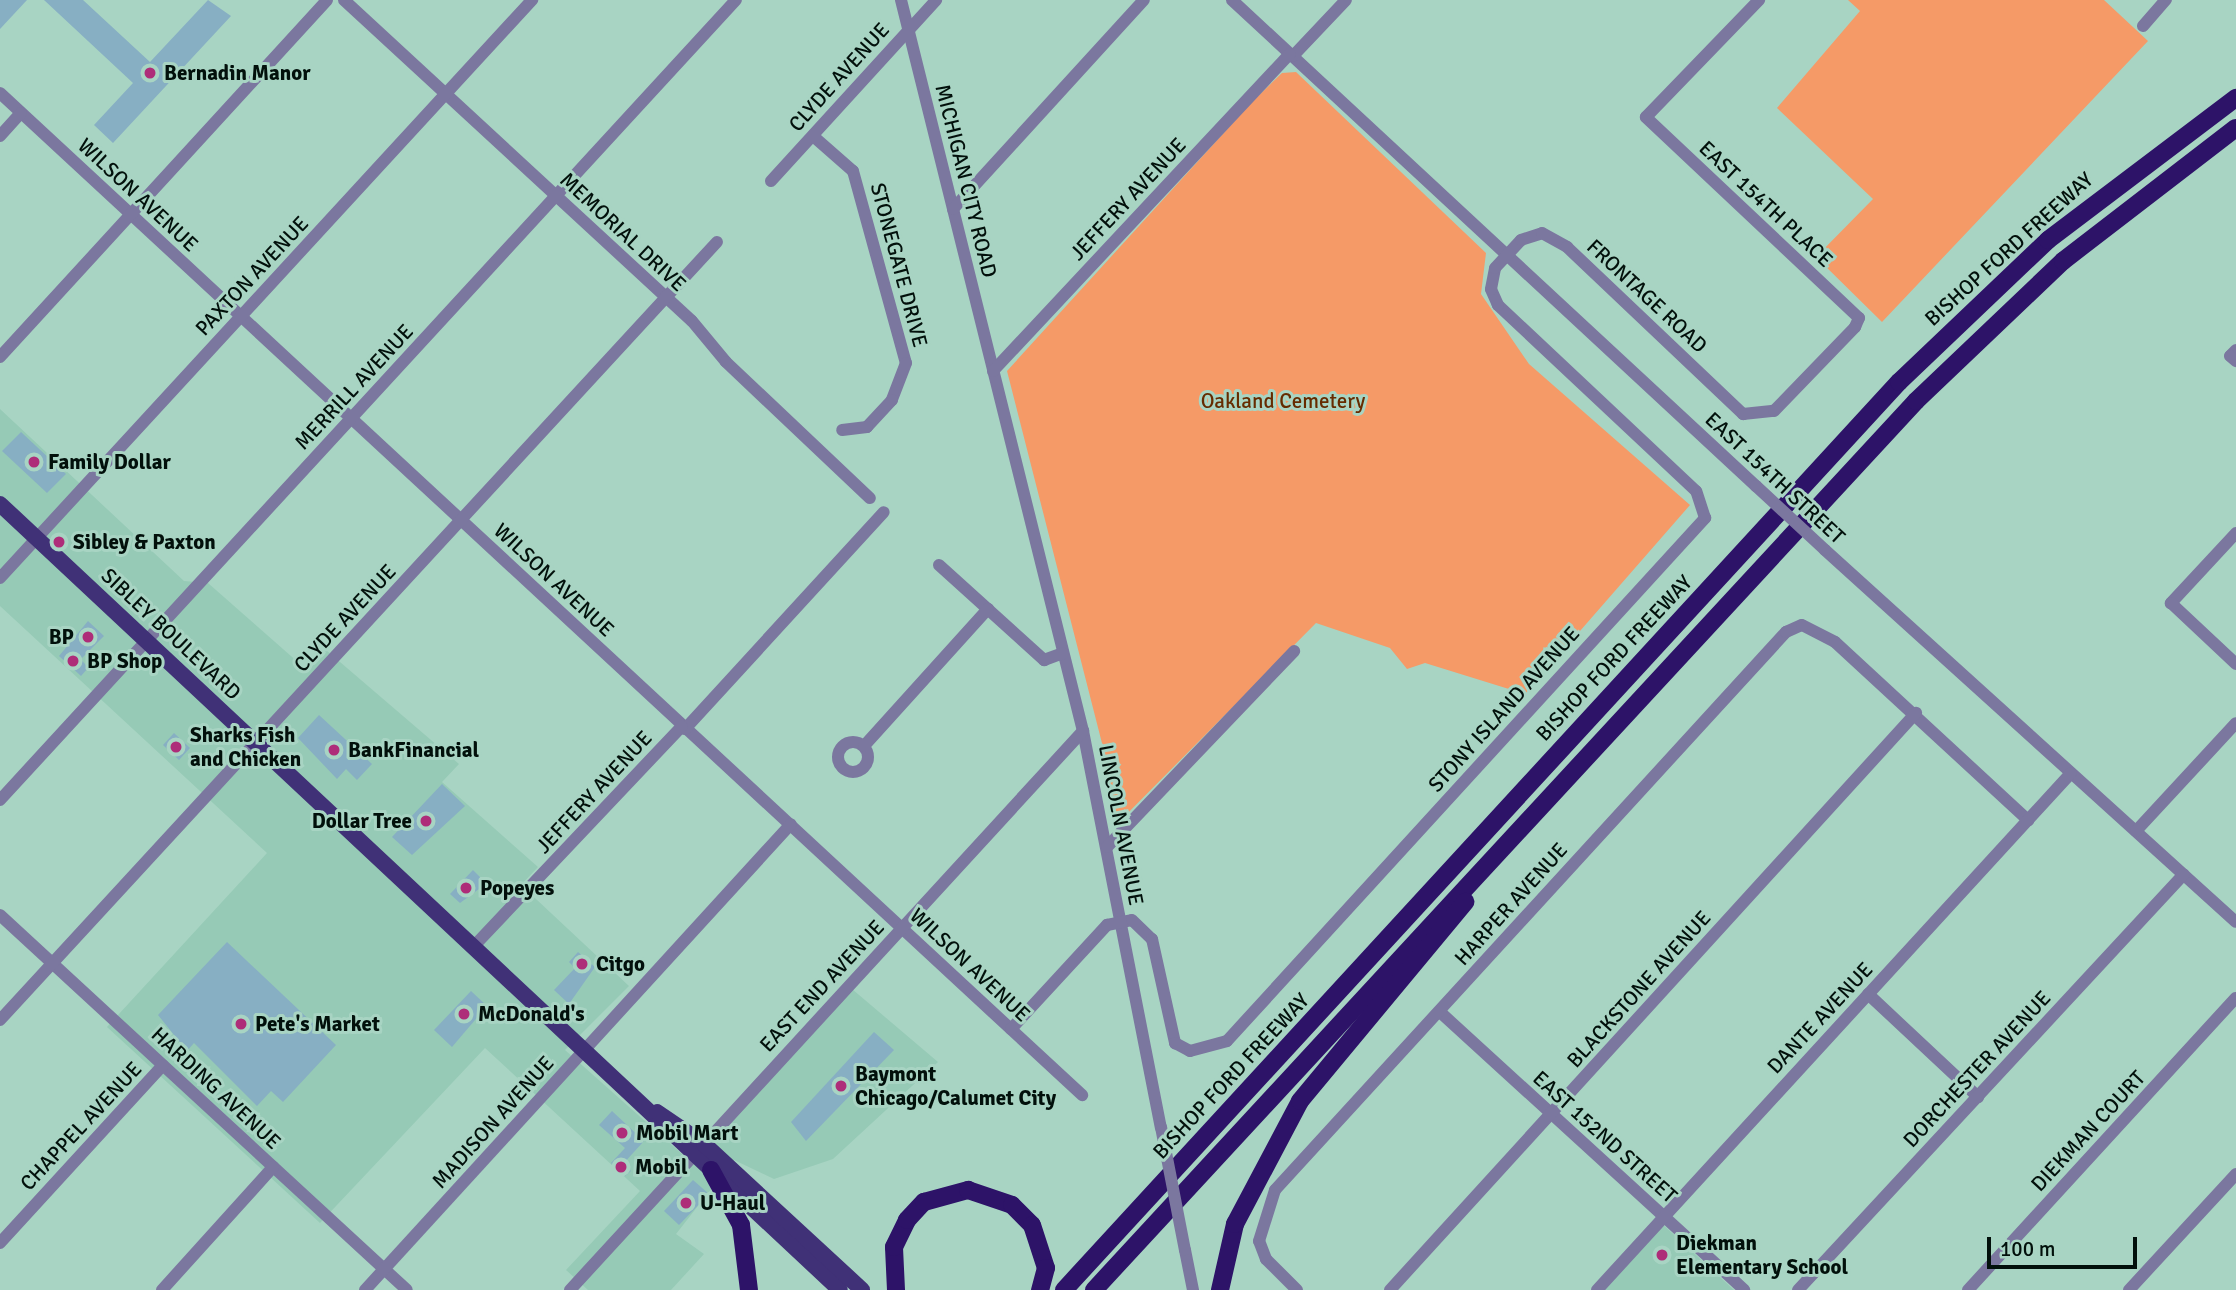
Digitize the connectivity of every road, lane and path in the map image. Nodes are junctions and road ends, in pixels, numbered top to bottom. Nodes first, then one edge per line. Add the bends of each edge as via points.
1 (327, 0) edge
2 (344, 0) edge
3 (533, 0) edge
4 (736, 0) edge
5 (901, 0) edge
6 (936, 0) edge
7 (1144, 0) edge
8 (1232, 0) edge
9 (1346, 0) edge
10 (1759, 0) edge
11 (2166, 0) edge
12 (2143, 26) dead end
13 (909, 28) junction
14 (1291, 55) junction
15 (0, 93) edge
16 (446, 94) junction
17 (2236, 98) edge
18 (21, 113) junction
19 (2236, 128) edge
20 (0, 136) edge
21 (813, 136) junction
22 (771, 181) dead end
23 (556, 196) junction
24 (953, 209) junction
25 (131, 214) junction
26 (717, 242) dead end
27 (1506, 253) junction
28 (666, 297) junction
29 (241, 317) junction
30 (0, 357) edge
31 (993, 371) junction
32 (1754, 414) joint
33 (351, 419) junction
34 (842, 430) dead end
35 (870, 498) dead end
36 (0, 504) edge
37 (884, 512) dead end
38 (461, 521) junction
39 (2236, 533) edge
40 (37, 539) junction
41 (939, 565) dead end
42 (0, 578) edge
43 (988, 609) junction
44 (146, 641) junction
45 (1294, 651) dead end
46 (1063, 653) junction
47 (2236, 664) edge
48 (1916, 713) junction
49 (2236, 723) edge
50 (684, 727) junction
51 (1083, 731) junction
52 (257, 742) junction
53 (864, 746) dead end
54 (2071, 772) junction
55 (0, 800) edge
56 (1531, 816) junction
57 (2028, 820) junction
58 (791, 824) junction
59 (2136, 831) junction
60 (1107, 847) junction
61 (2184, 874) junction
62 (0, 915) edge
63 (2234, 918) edge
64 (1120, 921) junction
65 (901, 928) junction
66 (475, 945) junction
67 (52, 963) junction
68 (1868, 994) junction
69 (2236, 999) edge
70 (1440, 1012) junction
71 (0, 1020) edge
72 (1011, 1030) junction
73 (586, 1048) junction
74 (163, 1065) junction
75 (1082, 1095) dead end
76 (1978, 1097) junction
77 (1551, 1114) junction
78 (699, 1149) junction
79 (273, 1167) junction
80 (710, 1170) junction
81 (2236, 1174) edge
82 (1664, 1217) junction
83 (0, 1243) edge
84 (384, 1269) junction
85 (1806, 1287) edge
86 (162, 1290) edge
87 (365, 1290) edge
88 (407, 1290) edge
89 (570, 1290) edge
90 (750, 1290) edge
91 (840, 1290) edge
92 (862, 1290) edge
93 (896, 1290) edge
94 (1040, 1290) edge
95 (1064, 1290) edge
96 (1094, 1290) edge
97 (1193, 1290) edge
98 (1220, 1290) edge
99 (1297, 1290) edge
100 (1390, 1290) edge
101 (1597, 1290) edge
102 (1744, 1290) edge
103 (1968, 1290) edge
104 (2130, 1290) edge

1 - 25 street
2 - 16 street, MEMORIAL DRIVE
3 - 16 street, PAXTON AVENUE
4 - 23 street, MERRILL AVENUE
5 - 13 street, MICHIGAN CITY ROAD
6 - 13 street, CLYDE AVENUE
7 - 24 street
8 - 14 street, EAST 154TH STREET
9 - 14 street
10 - 32 street, EAST 154TH PLACE via 1646,117 1859,318 1774,411
11 - 12 street
13 - 21 street, CLYDE AVENUE
13 - 24 street, MICHIGAN CITY ROAD
14 - 27 street, EAST 154TH STREET
14 - 31 street, JEFFERY AVENUE
15 - 18 street, WILSON AVENUE
16 - 23 street, MEMORIAL DRIVE
16 - 29 street, PAXTON AVENUE
17 - 95 highway, BISHOP FORD FREEWAY via 2059,232 1908,373
18 - 20 street
18 - 25 street, WILSON AVENUE
19 - 56 highway, BISHOP FORD FREEWAY via 2114,218 1968,348
21 - 22 street, CLYDE AVENUE
21 - 34 street, STONEGATE DRIVE via 853,172 906,363 892,400 867,427
23 - 28 street, MEMORIAL DRIVE
23 - 33 street, MERRILL AVENUE
24 - 31 street, MICHIGAN CITY ROAD
25 - 29 street, WILSON AVENUE
25 - 30 street
26 - 28 street, CLYDE AVENUE
27 - 32 street, FRONTAGE ROAD via 1542,233 1567,247 1743,414
27 - 54 street, EAST 154TH STREET, bridge
27 - 64 street, STONY ISLAND AVENUE via 1491,289 1498,306 1696,491 1705,518 1227,1041 1190,1051 1175,1043 1152,939 1142,924
28 - 35 street, MEMORIAL DRIVE
28 - 38 street, CLYDE AVENUE
29 - 33 street, WILSON AVENUE
29 - 40 street, PAXTON AVENUE
31 - 46 street, LINCOLN AVENUE
33 - 38 street, WILSON AVENUE
33 - 44 street, MERRILL AVENUE
36 - 40 main road, SIBLEY BOULEVARD
37 - 50 street, JEFFERY AVENUE
38 - 50 street, WILSON AVENUE
38 - 52 street, CLYDE AVENUE
39 - 47 street via 2171,603
40 - 42 street, PAXTON AVENUE
40 - 44 main road, SIBLEY BOULEVARD
41 - 43 street
43 - 46 street via 1044,660
43 - 53 street
44 - 52 main road, SIBLEY BOULEVARD
44 - 55 street, MERRILL AVENUE
45 - 60 street
46 - 51 street, LINCOLN AVENUE
48 - 57 street
48 - 70 street, HARPER AVENUE via 1835,642 1802,625 1769,646
48 - 77 street, BLACKSTONE AVENUE
49 - 59 street
50 - 58 street, WILSON AVENUE
50 - 66 street, JEFFERY AVENUE
51 - 60 street, LINCOLN AVENUE
51 - 65 street, EAST END AVENUE
52 - 66 main road, SIBLEY BOULEVARD
52 - 67 street, CLYDE AVENUE
54 - 57 street, DANTE AVENUE
54 - 59 street, EAST 154TH STREET
56 - 96 highway, BISHOP FORD FREEWAY
56 - 98 highway via 1300,1101 1235,1224
57 - 68 street, DANTE AVENUE
58 - 65 street, WILSON AVENUE
58 - 73 street, MADISON AVENUE
59 - 61 street, EAST 154TH STREET
60 - 64 street, LINCOLN AVENUE
61 - 63 street, EAST 154TH STREET
61 - 76 street, DORCHESTER AVENUE
62 - 67 street, HARDING AVENUE
64 - 72 street via 1107,925
64 - 97 street, LINCOLN AVENUE, bridge
65 - 72 street, WILSON AVENUE
65 - 78 street, EAST END AVENUE
66 - 73 main road, SIBLEY BOULEVARD
67 - 71 street, CLYDE AVENUE
67 - 74 street, HARDING AVENUE
68 - 76 street
68 - 82 street, DANTE AVENUE
69 - 103 street, DIEKMAN COURT
70 - 77 street, EAST 152ND STREET
70 - 99 street, HARPER AVENUE via 1298,1159 1275,1190 1259,1241 1266,1259
72 - 75 street, WILSON AVENUE
73 - 78 main road, SIBLEY BOULEVARD
73 - 84 street, MADISON AVENUE
74 - 79 street, HARDING AVENUE
74 - 83 street, CHAPPEL AVENUE
76 - 85 street, DORCHESTER AVENUE
77 - 82 street, EAST 152ND STREET
77 - 100 street, BLACKSTONE AVENUE
78 - 80 main road, SIBLEY BOULEVARD
78 - 89 street, EAST END AVENUE
78 - 92 main road, SIBLEY BOULEVARD
79 - 84 street, HARDING AVENUE
79 - 86 street
80 - 90 highway via 741,1225
80 - 91 main road, SIBLEY BOULEVARD
81 - 104 street
82 - 101 street, DANTE AVENUE
82 - 102 street, EAST 152ND STREET
84 - 87 street, MADISON AVENUE
84 - 88 street, HARDING AVENUE
93 - 94 highway via 894,1247 907,1220 924,1202 968,1190 1012,1205 1032,1225 1046,1268

